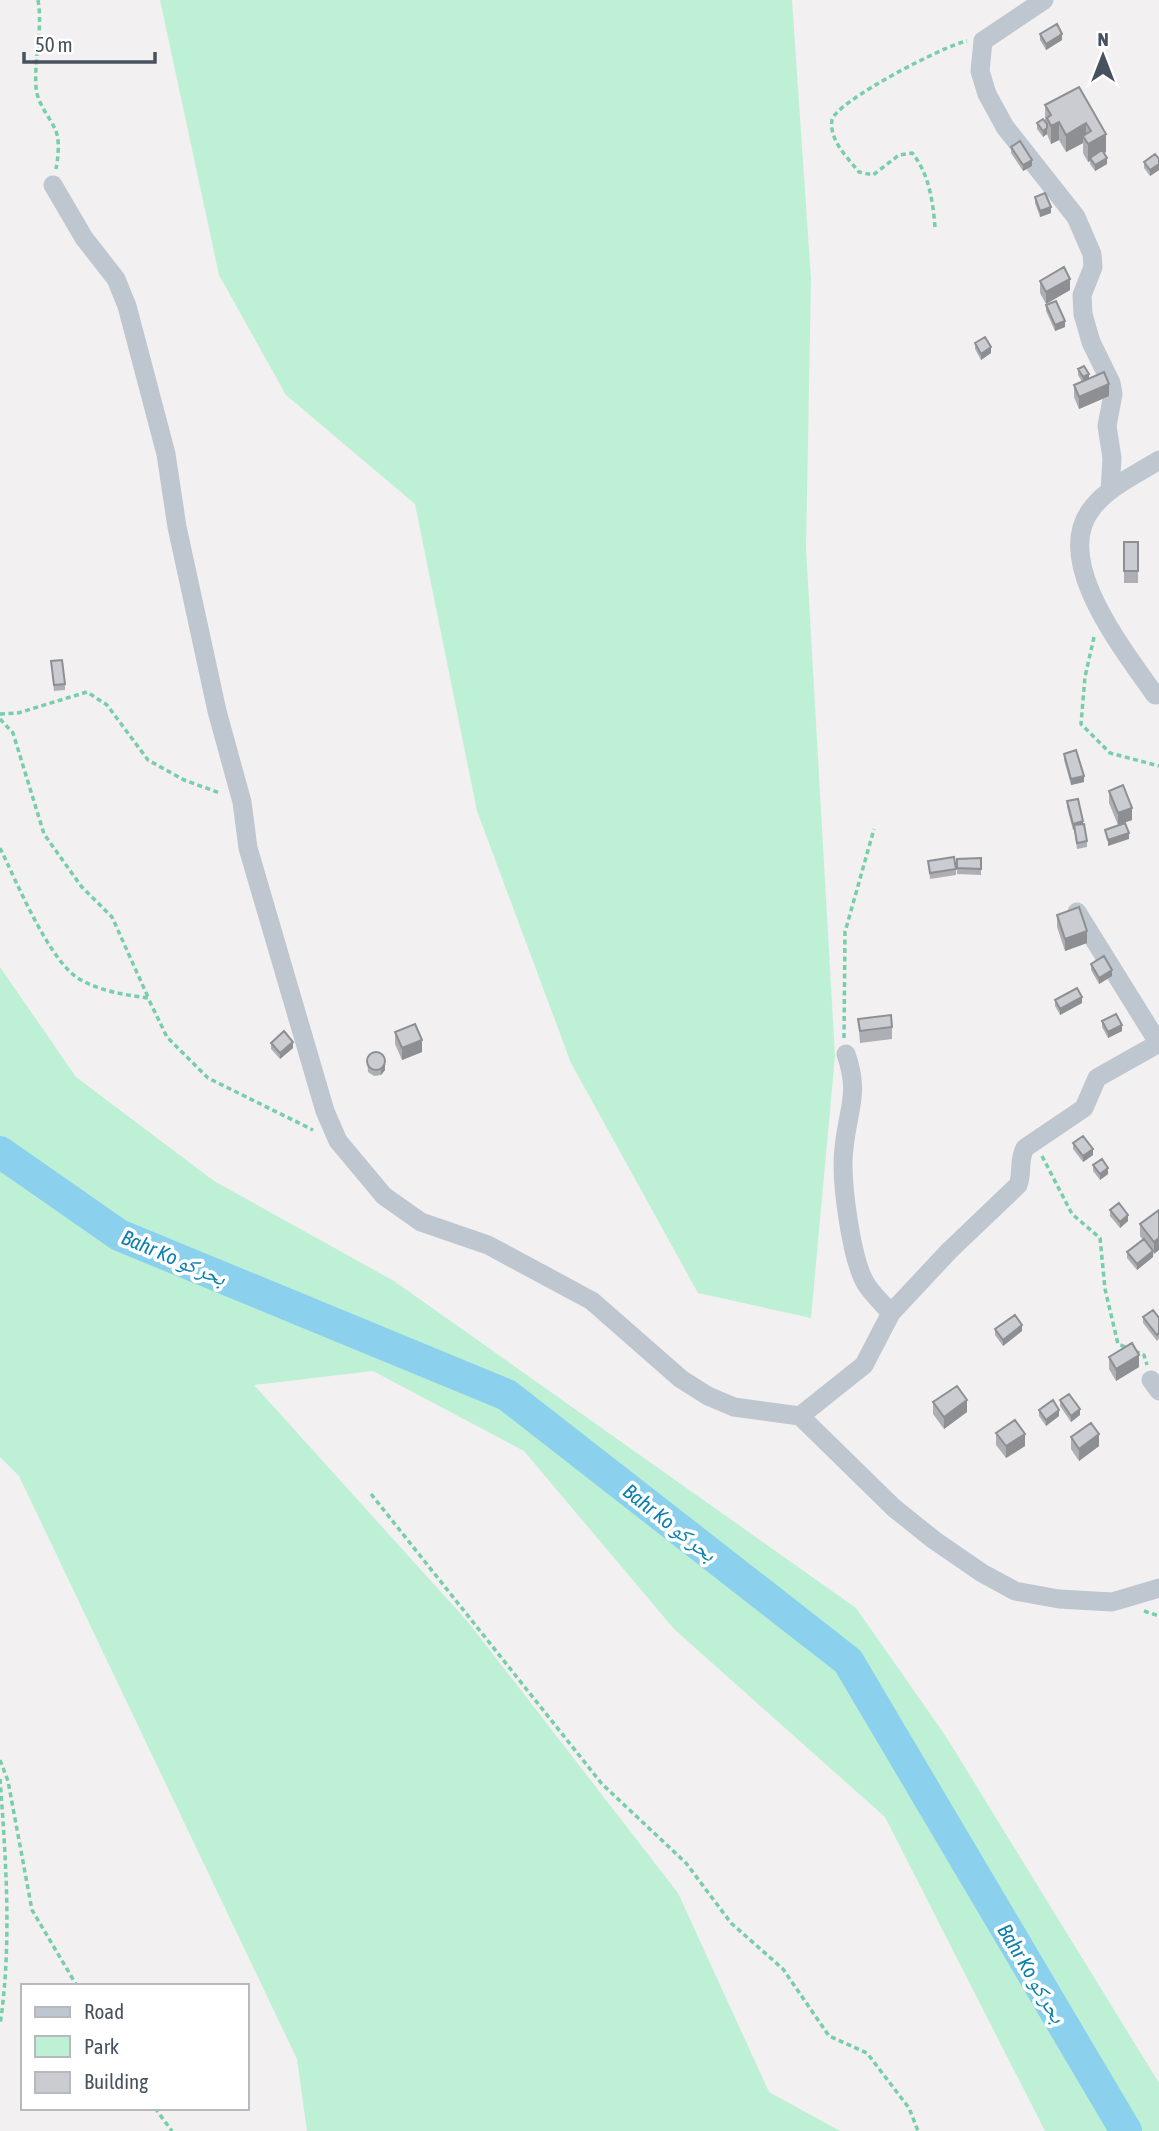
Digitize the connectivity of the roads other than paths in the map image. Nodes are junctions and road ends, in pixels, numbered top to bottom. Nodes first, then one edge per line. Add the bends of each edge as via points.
1 (1044, 0) edge
2 (53, 185) road end
3 (1112, 458) junction
4 (1154, 464) edge
5 (1110, 491) junction
6 (1155, 695) dead end
7 (1077, 912) edge
8 (1159, 1044) edge
9 (846, 1054) road end
10 (891, 1313) junction
11 (800, 1416) junction
12 (1159, 1588) edge

1 - 3 street via 983,41 980,71 1005,127 1076,217 1092,254 1093,267 1082,295 1083,314 1111,383 1107,426
2 - 11 street via 84,238 116,279 127,306 166,454 175,515 217,711 242,802 248,848 325,1111 338,1141 384,1196 421,1222 488,1245 592,1301 681,1379 708,1396 734,1406
3 - 4 street
3 - 5 street
4 - 5 street
5 - 6 street via 1092,508 1079,538 1082,567 1102,616
7 - 8 street
8 - 10 street via 1097,1078 1084,1108 1021,1155 1018,1185
9 - 10 street via 854,1075 855,1098 842,1164 845,1195 858,1262 867,1285
10 - 11 street via 864,1364
11 - 12 street via 934,1541 1014,1591 1112,1602

